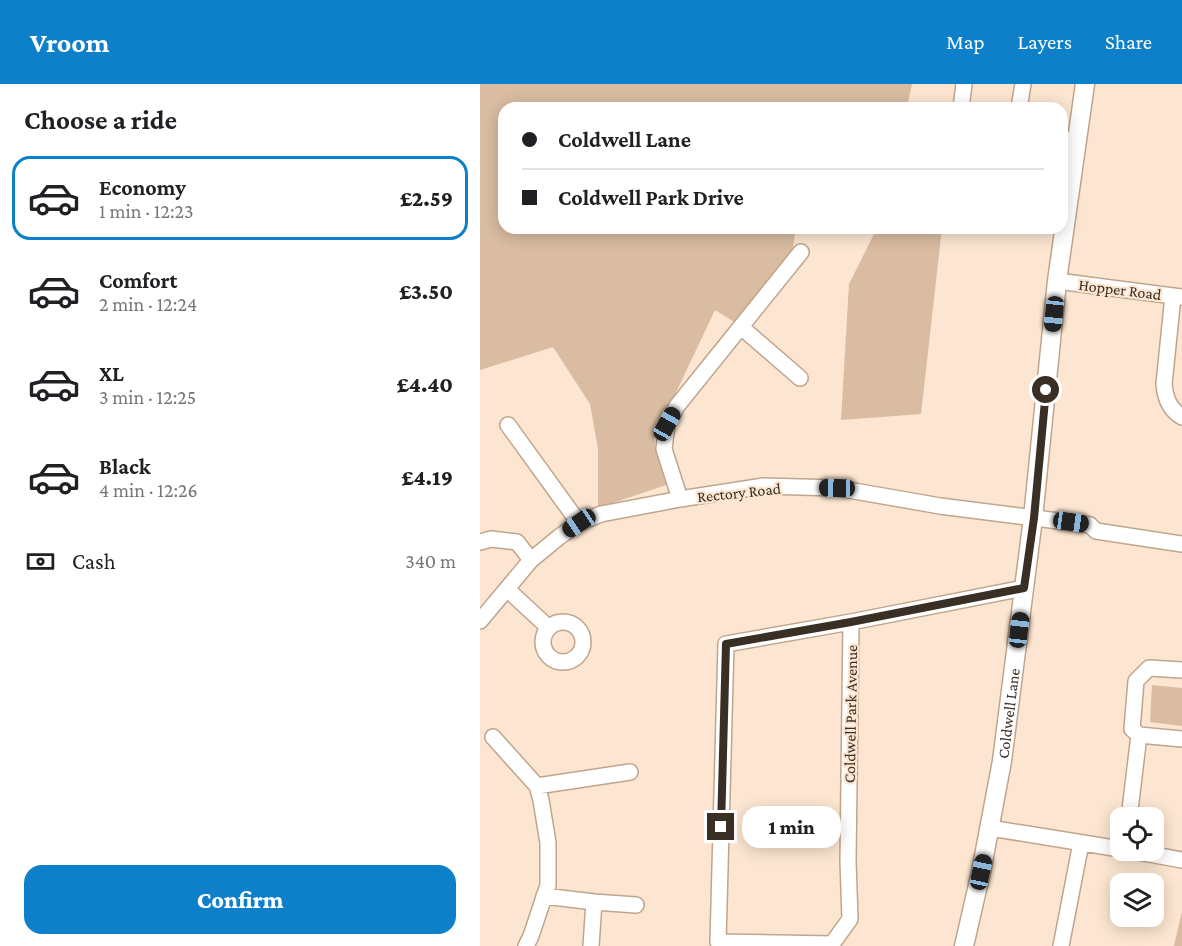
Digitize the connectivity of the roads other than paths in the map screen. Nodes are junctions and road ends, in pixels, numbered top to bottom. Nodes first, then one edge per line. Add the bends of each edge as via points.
1 (964, 84) edge
2 (1023, 84) edge
3 (1085, 84) edge
4 (962, 102) edge
5 (1021, 102) edge
6 (1069, 140) edge
7 (1061, 234) edge
8 (801, 252) dead end
9 (1057, 281) junction
10 (1177, 296) edge
11 (741, 327) junction
12 (800, 378) dead end
13 (1182, 417) edge
14 (508, 425) dead end
15 (680, 499) junction
16 (1034, 518) junction
17 (579, 523) junction
18 (480, 542) edge
19 (1182, 544) edge
20 (531, 560) junction
21 (1024, 588) junction
22 (507, 589) junction
23 (480, 621) edge
24 (851, 622) junction
25 (549, 628) dead end
26 (1182, 670) edge
27 (1140, 735) junction
28 (493, 737) dead end
29 (1182, 739) edge
30 (630, 772) dead end
31 (537, 786) junction
32 (1130, 807) edge
33 (990, 828) junction
34 (1081, 843) junction
35 (1110, 847) edge
36 (1164, 857) edge
37 (1182, 860) edge
38 (544, 896) junction
39 (594, 902) junction
40 (636, 904) dead end
41 (526, 946) edge
42 (591, 946) edge
43 (964, 946) edge
44 (1062, 946) edge

1 - 4 street
2 - 5 street
3 - 6 street, Coldwell Lane
7 - 9 street, Coldwell Lane
8 - 11 street
9 - 10 street, Hopper Road
9 - 16 street, Coldwell Lane
10 - 13 street via 1164,384 1165,397
11 - 12 street
11 - 15 street via 667,424 664,449
14 - 17 street
15 - 16 street, Rectory Road via 764,486 837,488
15 - 17 street, Rectory Road via 601,514
16 - 19 street, Rectory Road
16 - 21 street, Coldwell Lane
17 - 20 street, Rectory Road
18 - 20 street via 491,539 517,543
20 - 22 street, Rectory Road
21 - 24 street
21 - 33 street, Coldwell Lane
22 - 23 street, Rectory Road
22 - 25 street
24 - 24 street, Coldwell Park Avenue via 726,644 718,942 832,944 850,919
26 - 27 street via 1149,668 1136,681 1132,729
27 - 29 street
27 - 32 street
28 - 31 street
30 - 31 street
31 - 38 street via 548,843 548,885
33 - 34 street
33 - 43 street, Coldwell Lane
34 - 35 street
34 - 44 street
36 - 37 street
38 - 39 street
38 - 41 street
39 - 40 street
39 - 42 street

